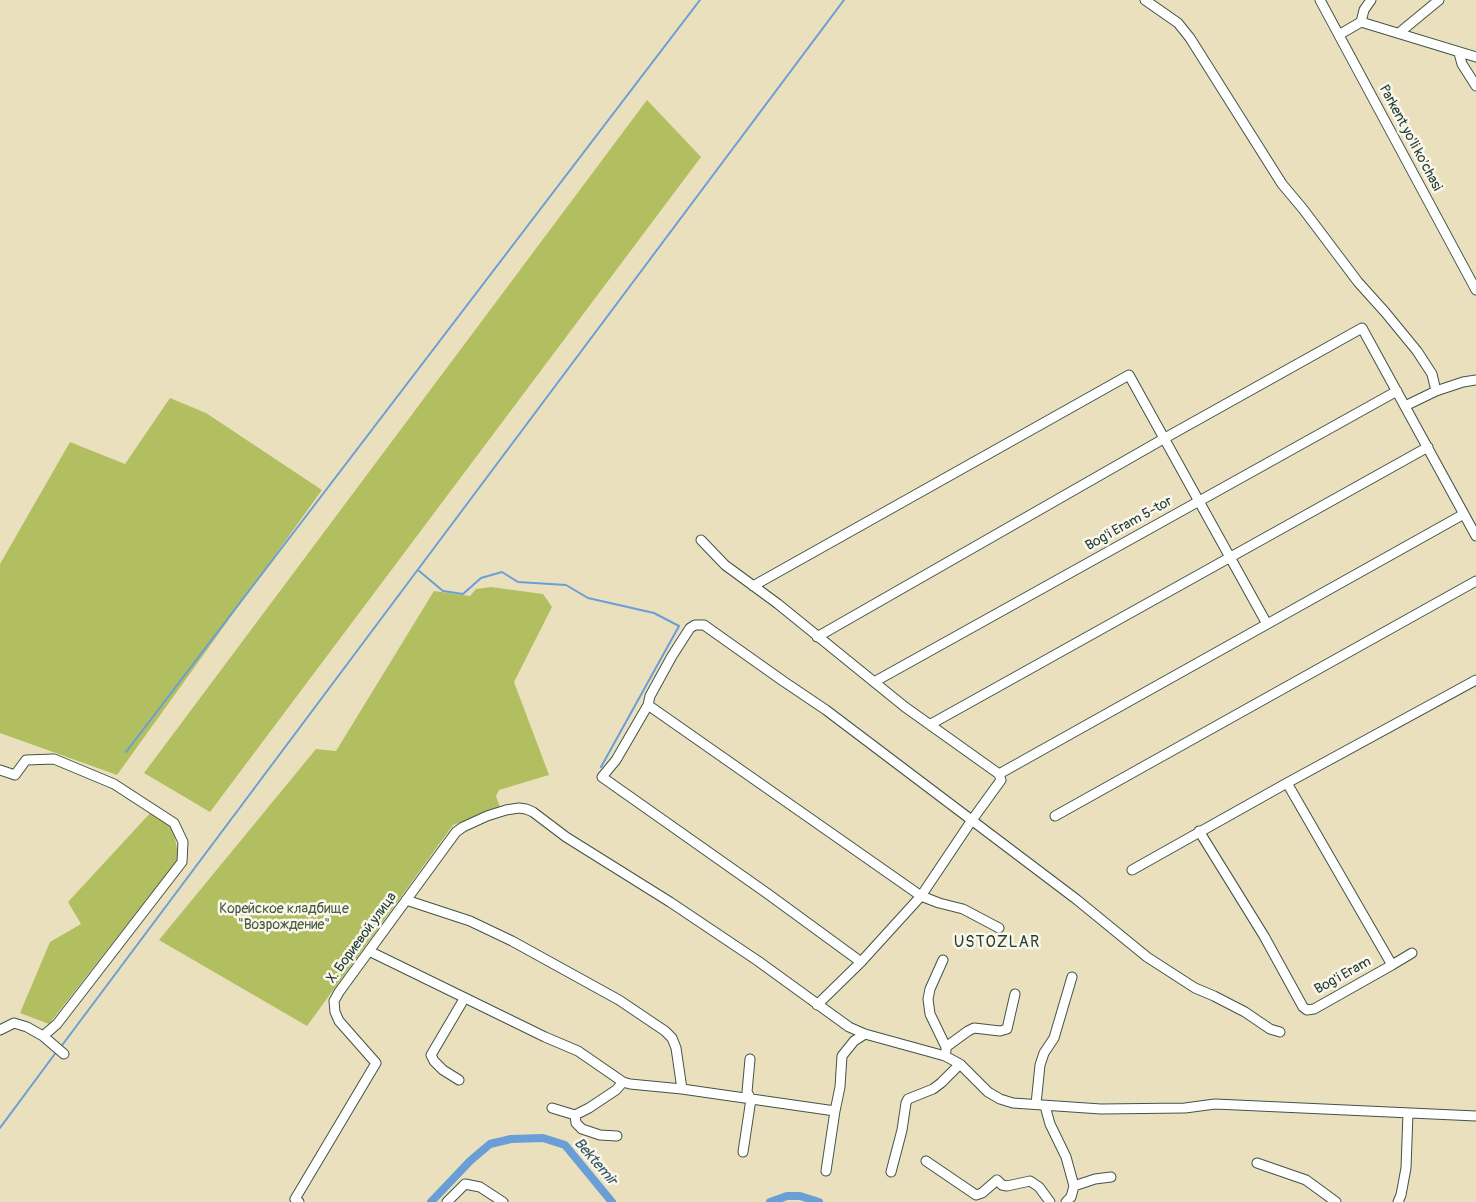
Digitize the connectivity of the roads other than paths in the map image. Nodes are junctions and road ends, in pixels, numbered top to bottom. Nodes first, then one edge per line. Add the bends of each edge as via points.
1 (1145, 0) edge
2 (1320, 0) edge
3 (1325, 0) edge
4 (1371, 0) edge
5 (1439, 0) edge
6 (1360, 22) junction
7 (1342, 33) junction
8 (1399, 33) junction
9 (1459, 53) junction
10 (1476, 57) edge
11 (1476, 86) edge
12 (1476, 281) edge
13 (1476, 290) edge
14 (1476, 380) edge
15 (1397, 391) junction
16 (1436, 391) junction
17 (1405, 406) junction
18 (1164, 438) junction
19 (1428, 447) junction
20 (1199, 501) junction
21 (1464, 514) junction
22 (1476, 536) edge
23 (701, 540) dead end
24 (1230, 557) junction
25 (1476, 581) edge
26 (753, 586) junction
27 (1267, 624) junction
28 (817, 637) junction
29 (1476, 680) edge
30 (874, 682) junction
31 (648, 705) junction
32 (931, 724) junction
33 (0, 770) edge
34 (999, 774) junction
35 (1287, 783) junction
36 (1056, 816) dead end
37 (972, 820) junction
38 (1199, 831) junction
39 (1132, 870) dead end
40 (921, 896) junction
41 (406, 900) junction
42 (999, 928) dead end
43 (369, 951) junction
44 (1412, 953) dead end
45 (943, 960) dead end
46 (861, 962) junction
47 (1392, 965) junction
48 (1072, 977) dead end
49 (1015, 994) dead end
50 (464, 999) junction
51 (817, 1004) junction
52 (0, 1030) edge
53 (1280, 1032) dead end
54 (865, 1034) junction
55 (47, 1038) junction
56 (945, 1051) junction
57 (64, 1054) dead end
58 (750, 1059) dead end
59 (960, 1064) junction
60 (458, 1080) dead end
61 (623, 1082) junction
62 (682, 1089) junction
63 (751, 1099) junction
64 (1040, 1105) junction
65 (552, 1108) dead end
66 (835, 1111) junction
67 (1408, 1113) junction
68 (575, 1115) junction
69 (1476, 1116) edge
70 (617, 1136) dead end
71 (743, 1152) dead end
72 (926, 1160) dead end
73 (1257, 1163) dead end
74 (826, 1171) dead end
75 (891, 1172) dead end
76 (1111, 1178) dead end
77 (1074, 1186) junction
78 (299, 1202) edge
79 (447, 1202) edge
80 (503, 1202) edge
81 (1050, 1202) edge
82 (1066, 1202) edge
83 (1336, 1202) edge
84 (1398, 1202) edge

1 - 16 street via 1178,23 1190,38 1282,184 1416,351 1432,374
2 - 13 street, Parkent yo'li ko'chasi
3 - 7 street, Parkent yo'li ko'chasi
4 - 6 street
5 - 8 street
6 - 7 street
6 - 8 street
7 - 12 street, Parkent yo'li ko'chasi
8 - 9 street
9 - 10 street
9 - 11 street
14 - 16 street
15 - 17 street
15 - 18 street via 1362,328
15 - 20 street, Bog'i Eram 5-tor
16 - 17 street
17 - 19 street
18 - 20 street
18 - 26 street via 1129,375
18 - 28 street
19 - 21 street
19 - 24 street
20 - 24 street
20 - 30 street, Bog'i Eram 5-tor
21 - 22 street
21 - 27 street
23 - 26 street via 725,565
24 - 27 street
24 - 32 street
25 - 36 street
26 - 28 street
27 - 34 street
28 - 30 street
29 - 35 street
30 - 32 street
31 - 37 street via 650,696 690,628 704,624 826,710
31 - 40 street
31 - 46 street via 616,760 602,776
32 - 34 street
33 - 55 street via 15,775 26,760 54,760 114,784 174,823 183,842 182,862
34 - 37 street via 1002,780
35 - 38 street
35 - 47 street, Bog'i Eram
37 - 40 street
37 - 53 street via 1147,957 1195,988
38 - 39 street
38 - 47 street, Bog'i Eram via 1307,1010
40 - 42 street via 963,909
40 - 46 street
41 - 43 street, Х. Бориевой улица
41 - 51 street, Х. Бориевой улица via 463,827 506,810 526,808 758,961
41 - 62 street via 470,921 512,941 619,1000 658,1026 672,1038
43 - 50 street
43 - 78 street, Х. Бориевой улица via 334,1001 339,1021 376,1063 295,1199
44 - 47 street
45 - 56 street via 928,999 930,1014
46 - 51 street
48 - 64 street via 1054,1038 1040,1066
49 - 56 street via 1007,1029 974,1028
50 - 60 street via 431,1054 443,1070
50 - 61 street via 578,1050
51 - 54 street via 849,1027
52 - 55 street via 14,1023
54 - 56 street
54 - 66 street via 854,1041 842,1056
55 - 57 street
56 - 59 street
58 - 63 street via 748,1092
59 - 64 street via 988,1092 1000,1099
59 - 75 street via 933,1089 908,1099
61 - 62 street
61 - 68 street via 616,1090
62 - 63 street
63 - 66 street
63 - 71 street
64 - 67 street via 1102,1109 1185,1108 1215,1104
64 - 77 street via 1066,1157
65 - 68 street
66 - 74 street
67 - 69 street
67 - 84 street via 1406,1168
68 - 70 street via 576,1123 582,1129
72 - 81 street via 976,1195 997,1180 1007,1186 1030,1181 1039,1186
73 - 83 street via 1306,1180
76 - 77 street
77 - 82 street
79 - 80 street via 461,1186 469,1184

